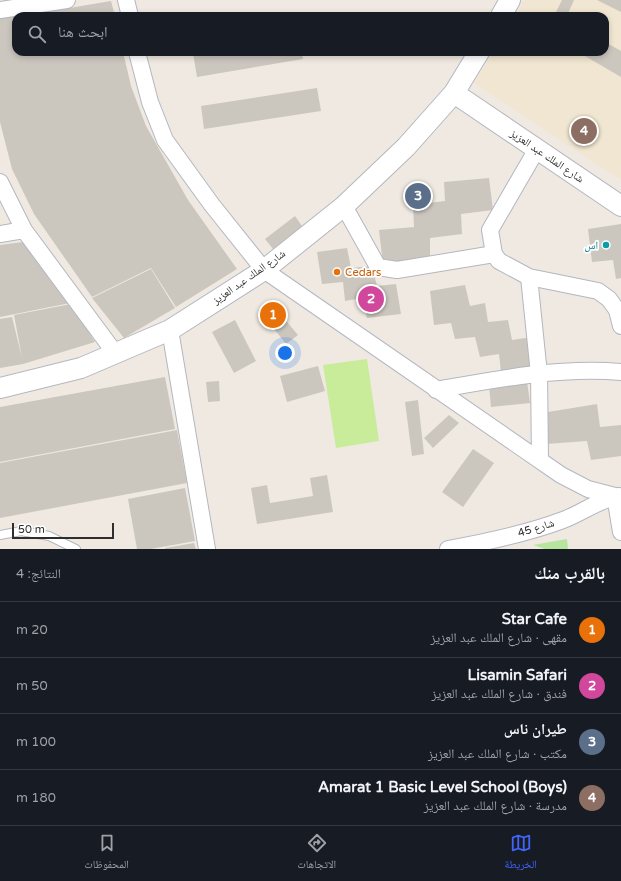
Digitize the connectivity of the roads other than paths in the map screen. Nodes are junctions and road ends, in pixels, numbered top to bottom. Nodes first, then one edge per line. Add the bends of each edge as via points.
1 (66, 0) edge
2 (126, 0) edge
3 (510, 0) edge
4 (0, 10) edge
5 (129, 12) edge
6 (502, 12) edge
7 (138, 56) edge
8 (477, 56) edge
9 (454, 93) junction
10 (537, 149) junction
11 (0, 182) edge
12 (344, 206) junction
13 (621, 206) edge
14 (24, 230) junction
15 (0, 234) edge
16 (494, 254) junction
17 (264, 270) junction
18 (529, 277) junction
19 (621, 326) edge
20 (170, 330) junction
21 (115, 353) junction
22 (621, 372) edge
23 (539, 374) junction
24 (0, 388) edge
25 (436, 390) junction
26 (540, 460) junction
27 (618, 496) edge
28 (621, 532) edge
29 (0, 535) edge
30 (76, 549) edge
31 (207, 549) edge
32 (448, 549) edge

1 - 4 street
2 - 5 street
3 - 6 street
7 - 17 street via 150,102 165,140 184,169
8 - 9 street, شارع الملك عبد العزيز
9 - 10 street, شارع الملك عبد العزيز
9 - 12 street, شارع الملك عبد العزيز via 406,147
10 - 13 street, شارع الملك عبد العزيز
10 - 16 street via 490,230
11 - 14 street
12 - 16 street via 378,267 397,270
12 - 17 street, شارع الملك عبد العزيز
14 - 15 street
14 - 21 street
16 - 18 street via 499,261
17 - 20 street, شارع الملك عبد العزيز
17 - 25 street
18 - 19 street via 598,291 609,299 617,310
18 - 23 street
20 - 21 street, شارع الملك عبد العزيز
20 - 31 street
21 - 24 street, شارع الملك عبد العزيز via 81,368
22 - 23 street
23 - 25 street
23 - 26 street
25 - 26 street
26 - 27 street via 588,489
27 - 28 street
27 - 32 street, شارع 45 via 564,520 536,529 499,540
29 - 30 lane via 22,531 49,536

